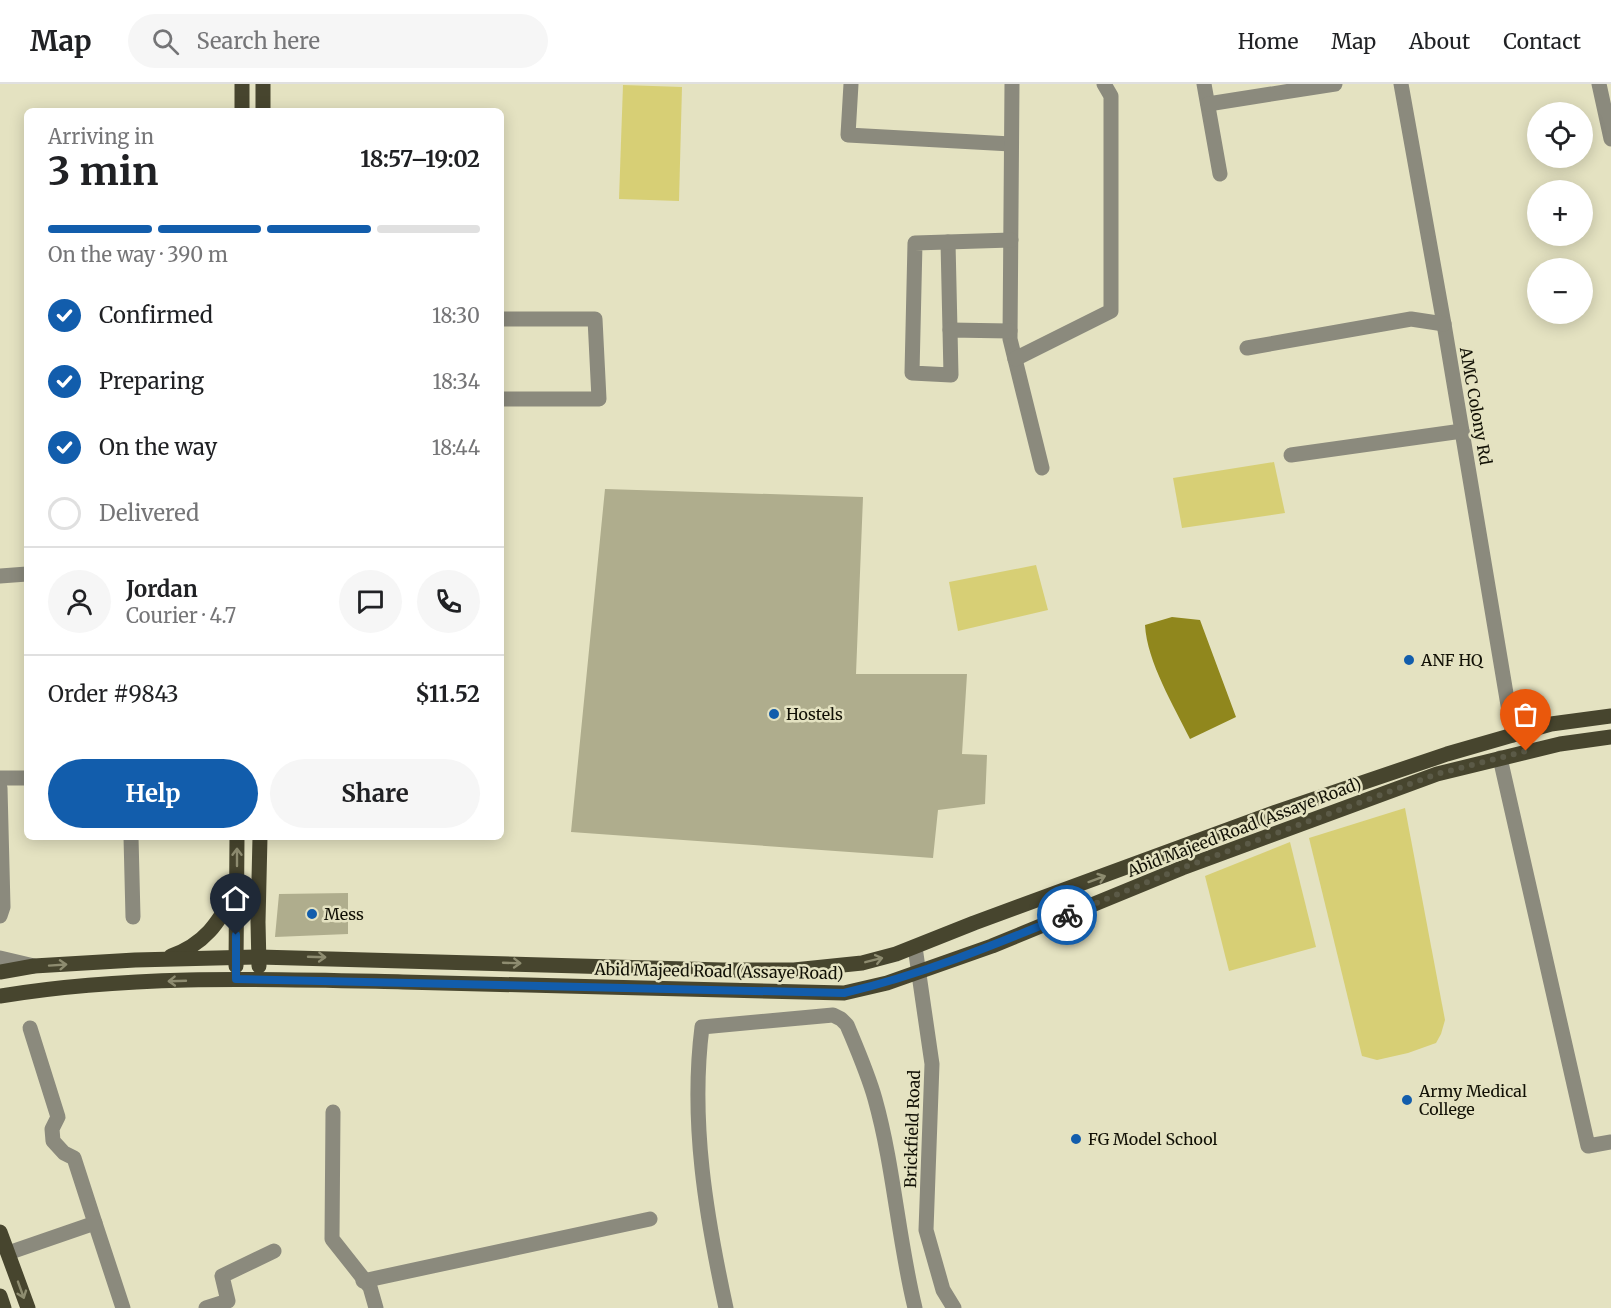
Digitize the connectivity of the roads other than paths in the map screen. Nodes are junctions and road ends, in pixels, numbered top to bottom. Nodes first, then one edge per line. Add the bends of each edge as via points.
1 (242, 84) edge
2 (263, 84) edge
3 (851, 84) edge
4 (1012, 84) edge
5 (1104, 84) edge
6 (1204, 84) edge
7 (1335, 84) edge
8 (1401, 84) edge
9 (1599, 84) edge
10 (1208, 104) junction
11 (242, 108) edge
12 (263, 108) edge
13 (1611, 139) edge
14 (1011, 144) junction
15 (1220, 174) dead end
16 (1011, 240) junction
17 (948, 242) junction
18 (504, 319) edge
19 (1444, 324) junction
20 (950, 330) junction
21 (1010, 331) junction
22 (1247, 348) dead end
23 (1015, 359) junction
24 (504, 399) edge
25 (1462, 430) junction
26 (1292, 455) dead end
27 (1042, 468) dead end
28 (0, 566) edge
29 (22, 575) edge
30 (0, 576) edge
31 (1611, 716) edge
32 (1513, 735) junction
33 (1611, 737) edge
34 (1500, 758) junction
35 (0, 778) edge
36 (24, 778) edge
37 (0, 788) edge
38 (131, 840) edge
39 (237, 840) edge
40 (260, 840) edge
41 (236, 889) junction
42 (0, 916) edge
43 (133, 917) dead end
44 (915, 947) junction
45 (236, 957) junction
46 (259, 957) junction
47 (0, 958) edge
48 (163, 959) junction
49 (34, 966) junction
50 (0, 972) edge
51 (919, 972) junction
52 (236, 979) junction
53 (260, 979) junction
54 (0, 996) edge
55 (30, 1028) dead end
56 (333, 1112) dead end
57 (1611, 1142) edge
58 (650, 1218) dead end
59 (95, 1223) junction
60 (0, 1232) edge
61 (274, 1251) dead end
62 (8, 1252) junction
63 (363, 1281) junction
64 (0, 1296) edge
65 (4, 1308) edge
66 (28, 1308) edge
67 (123, 1308) edge
68 (206, 1308) edge
69 (376, 1308) edge
70 (726, 1308) edge
71 (915, 1308) edge
72 (954, 1308) edge

1 - 11 main road
2 - 12 main road
3 - 14 street via 848,135
4 - 14 street
5 - 23 street via 1111,96 1110,311
6 - 10 street
7 - 10 street
8 - 19 street, AMC Colony Rd
9 - 13 street
10 - 15 street
14 - 16 street
16 - 17 street
16 - 21 street
17 - 20 street
17 - 20 street via 915,243 912,373 951,375
18 - 24 street via 595,319 599,399
19 - 22 street via 1411,319
19 - 25 street, AMC Colony Rd
20 - 21 street
21 - 23 street
23 - 27 street
25 - 26 street
25 - 32 street, AMC Colony Rd
28 - 29 street
29 - 30 street
31 - 32 main road, Abid Majeed Road (Assaye Road) via 1551,724
44 -> 32 main road, Abid Majeed Road (Assaye Road) via 1276,812 1447,753
33 - 34 main road, Abid Majeed Road (Assaye Road)
34 - 51 main road, Abid Majeed Road (Assaye Road) via 1437,774 1182,868
34 - 57 street via 1588,1146
35 - 36 street
37 - 42 street
38 - 43 street
41 -> 39 main road
40 - 46 main road
41 - 45 main road
41 - 48 main road via 220,920 204,938
46 -> 44 main road, Abid Majeed Road (Assaye Road) via 794,970 862,963
44 - 51 street, Brickfield Road
45 - 46 main road, Abid Majeed Road (Assaye Road)
45 - 48 main road, Abid Majeed Road (Assaye Road)
45 - 52 main road
46 - 53 main road
47 - 49 street
49 -> 48 main road, Abid Majeed Road (Assaye Road)
49 - 50 main road, Abid Majeed Road (Assaye Road)
51 - 53 main road, Abid Majeed Road (Assaye Road) via 844,993
51 - 72 street, Brickfield Road via 932,1064 926,1230 943,1290
52 - 53 main road, Abid Majeed Road (Assaye Road)
52 -> 54 main road, Abid Majeed Road (Assaye Road) via 118,983
55 - 59 street via 58,1118 52,1129 53,1141 74,1158
56 - 63 street via 332,1239
58 - 63 street
59 - 62 street
59 - 67 street
60 - 62 main road
61 - 68 street via 222,1276 228,1301
62 -> 66 main road
63 - 69 street via 370,1287
64 - 65 main road
70 - 71 street via 703,1182 699,1106 702,1027 833,1015 847,1025 875,1098

